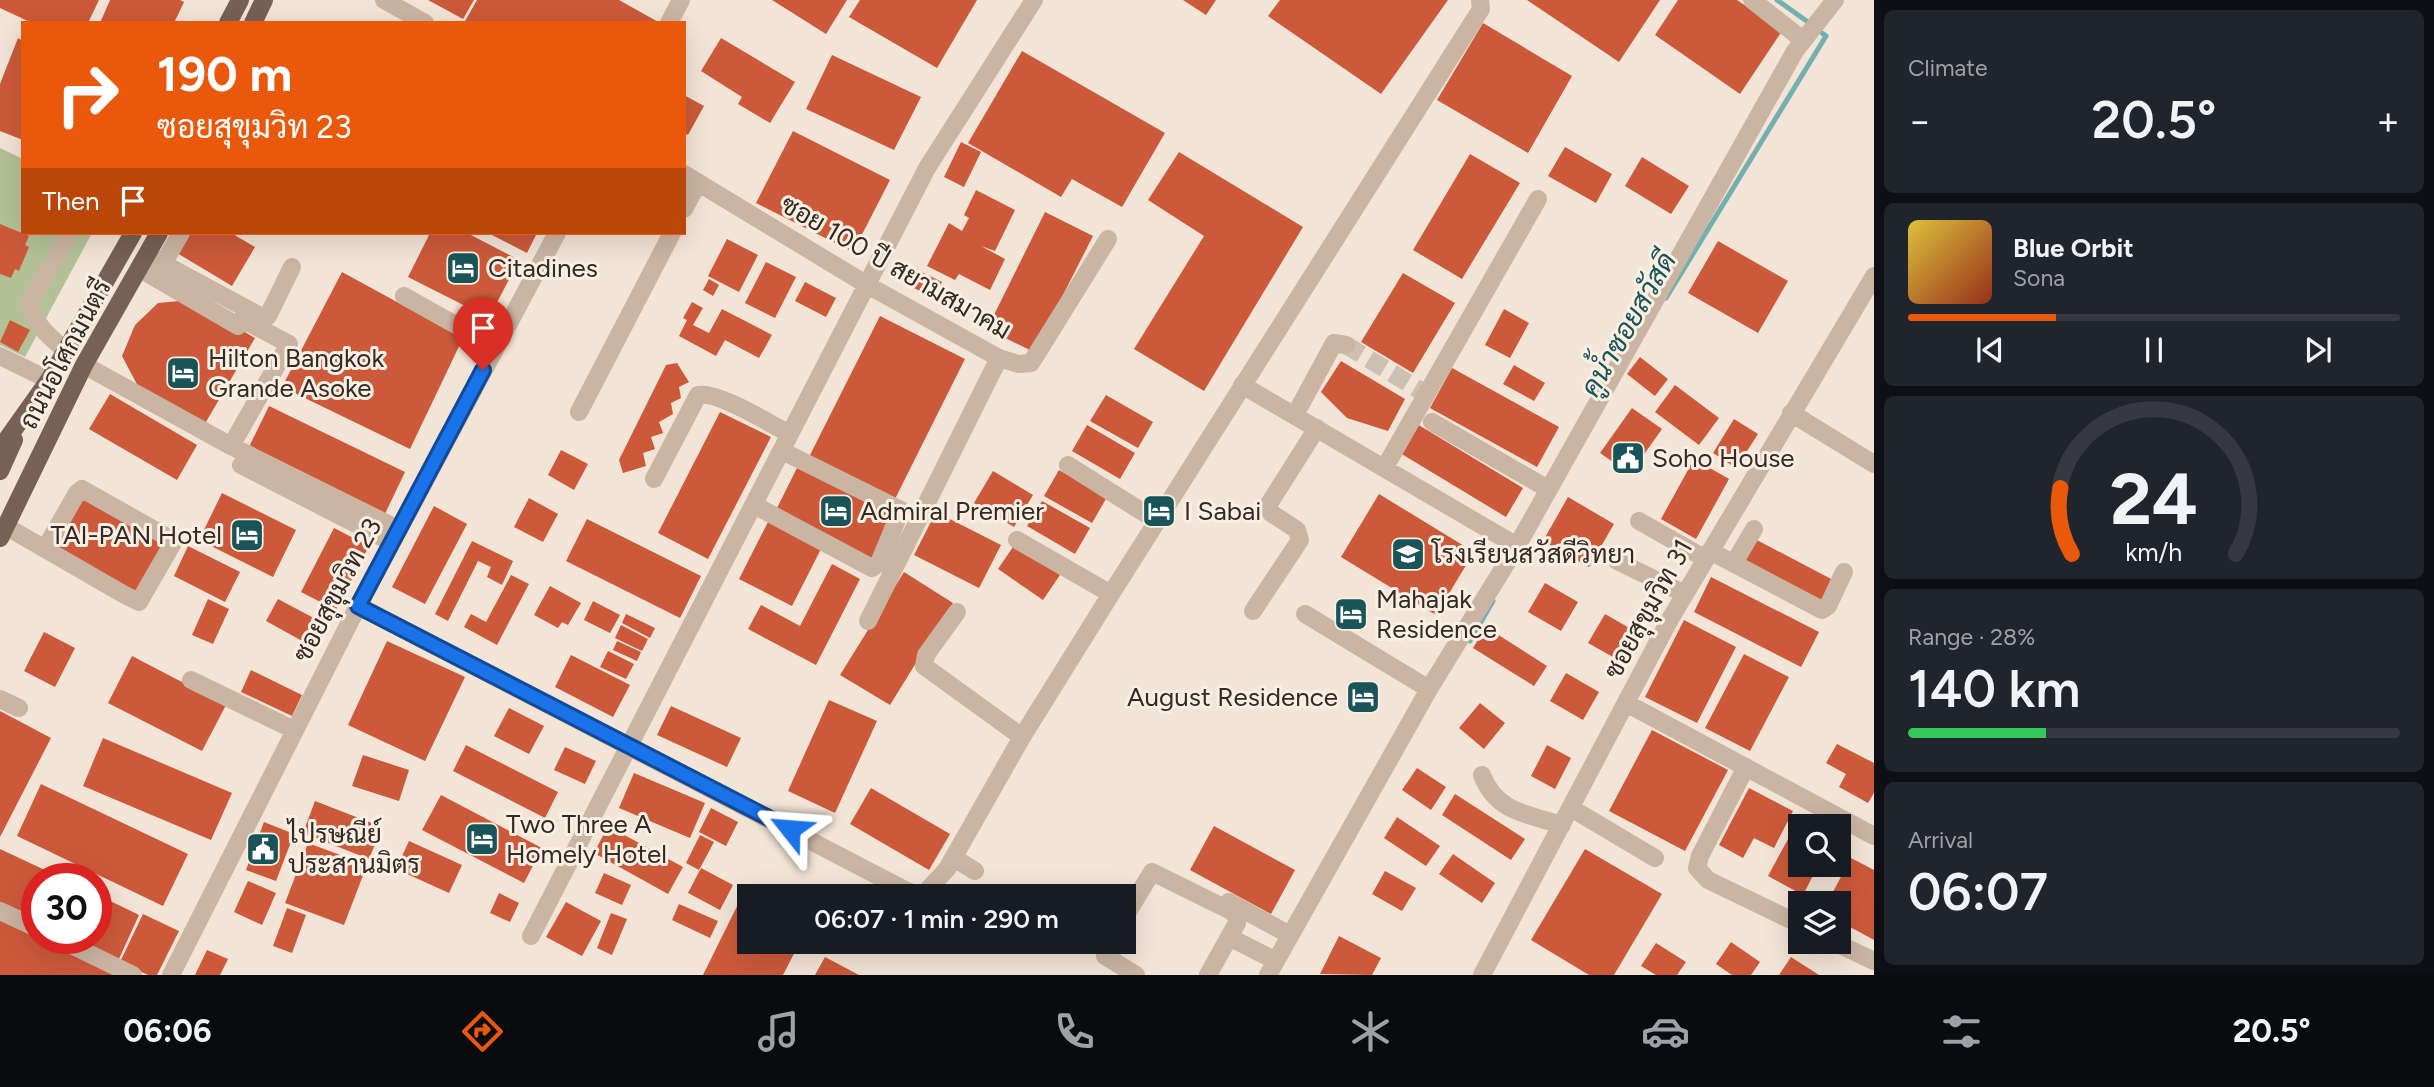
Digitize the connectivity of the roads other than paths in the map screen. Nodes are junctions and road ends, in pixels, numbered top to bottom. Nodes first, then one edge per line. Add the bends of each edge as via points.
1 (240, 0) edge
2 (264, 0) edge
3 (384, 0) edge
4 (681, 0) edge
5 (1034, 0) edge
6 (1480, 0) edge
7 (1752, 0) edge
8 (1835, 0) edge
9 (229, 21) edge
10 (254, 21) edge
11 (421, 21) edge
12 (670, 21) edge
13 (1803, 40) junction
14 (691, 178) edge
15 (1538, 199) dead end
16 (686, 200) edge
17 (69, 235) edge
18 (132, 235) edge
19 (158, 235) edge
20 (179, 235) edge
21 (556, 235) edge
22 (671, 235) edge
23 (1108, 239) dead end
24 (150, 263) junction
25 (292, 267) dead end
26 (1874, 276) edge
27 (869, 286) junction
28 (404, 296) dead end
29 (1346, 345) dead end
30 (495, 347) junction
31 (66, 351) junction
32 (0, 355) edge
33 (999, 358) junction
34 (84, 365) junction
35 (49, 380) junction
36 (1242, 385) junction
37 (579, 412) dead end
38 (1791, 413) junction
39 (1294, 415) junction
40 (24, 418) junction
41 (1432, 422) dead end
42 (1317, 428) junction
43 (790, 434) junction
44 (231, 446) junction
45 (0, 449) edge
46 (782, 451) junction
47 (1874, 464) edge
48 (241, 465) dead end
49 (1068, 465) dead end
50 (1385, 467) junction
51 (0, 471) edge
52 (654, 479) dead end
53 (1548, 489) junction
54 (754, 505) junction
55 (1157, 521) junction
56 (1639, 521) dead end
57 (1754, 529) dead end
58 (3, 532) edge
59 (395, 535) junction
60 (1017, 540) dead end
61 (1517, 546) junction
62 (45, 549) junction
63 (1708, 555) junction
64 (1617, 561) dead end
65 (1734, 563) junction
66 (1844, 572) dead end
67 (1111, 594) junction
68 (1685, 594) junction
69 (358, 606) junction
70 (1252, 611) dead end
71 (957, 612) dead end
72 (1305, 614) dead end
73 (868, 621) dead end
74 (191, 680) dead end
75 (1429, 689) junction
76 (0, 699) edge
77 (1626, 704) junction
78 (19, 708) dead end
79 (294, 730) junction
80 (1022, 737) junction
81 (632, 745) junction
82 (1746, 767) junction
83 (1482, 775) dead end
84 (1571, 808) junction
85 (1562, 825) junction
86 (1874, 836) edge
87 (954, 858) junction
88 (1655, 858) dead end
89 (1152, 860) dead end
90 (975, 871) dead end
91 (894, 884) edge
92 (942, 884) edge
93 (1136, 898) edge
94 (0, 911) edge
95 (1788, 919) edge
96 (21, 921) edge
97 (1290, 935) junction
98 (531, 936) dead end
99 (1229, 937) junction
100 (1851, 950) edge
101 (90, 954) edge
102 (1106, 954) edge
103 (1874, 961) edge
104 (1272, 968) edge
105 (133, 975) edge
106 (171, 975) edge
107 (1136, 975) edge
108 (1208, 975) edge
109 (1482, 975) edge

1 - 9 main road
2 - 10 main road
3 - 11 street
4 - 12 street
5 - 27 street via 927,168
6 - 36 street via 1481,9
7 - 13 street
8 - 13 street
13 - 53 street
14 - 16 street
14 - 27 street, ซอย 100 ปี สยามสมาคม
15 - 50 street
17 - 31 street via 30,302 45,334
18 - 31 main road, ถนนอโศกมนตรี
19 - 24 main road, ถนนอโศกมนตรี
20 - 24 street
21 - 30 street, ซอยสุขุมวิท 23
22 - 37 street
23 - 33 street, ซอย 100 ปี สยามสมาคม via 1031,363
24 - 25 street via 262,317 268,316
24 - 34 main road, ถนนอโศกมนตรี
24 - 44 street via 238,326 242,319 289,344
26 - 38 street, ซอยสุขุมวิท 31
27 - 33 street, ซอย 100 ปี สยามสมาคม
27 - 43 street
28 - 30 street
29 - 39 street via 1334,343
30 - 59 street, ซอยสุขุมวิท 23
31 - 35 main road, ถนนอโศกมนตรี
32 - 35 street
33 - 73 street
34 - 44 street
34 - 58 main road, ถนนอโศกมนตรี
35 - 40 main road, ถนนอโศกมนตรี
36 - 39 street
36 - 55 street
38 - 47 street
38 - 63 street, ซอยสุขุมวิท 31
39 - 42 street
40 - 45 main road, ถนนอโศกมนตรี
40 - 51 main road
41 - 53 street
42 - 50 street
42 - 70 street via 1267,507 1297,530 1300,540
43 - 46 street
43 - 52 street via 720,399 698,395
44 - 59 street
46 - 54 street
46 - 54 street via 901,510 879,564 872,568
48 - 59 street
49 - 55 street
50 - 61 street
53 - 61 street
54 - 81 street
55 - 67 street
56 - 63 street
57 - 65 street
58 - 62 street
59 - 69 street, ซอยสุขุมวิท 23
60 - 67 street
61 - 75 street
62 - 62 street via 139,602 174,541 82,489
63 - 65 street
63 - 68 street, ซอยสุขุมวิท 31
64 - 68 street
65 - 66 street via 1822,610
67 - 80 street
68 - 77 street, ซอยสุขุมวิท 31
69 - 79 street, ซอยสุขุมวิท 23
69 - 81 street
71 - 80 street via 926,654 924,666
72 - 75 street
74 - 79 street
75 - 97 street
76 - 78 street
77 - 82 street
77 - 84 street, ซอยสุขุมวิท 31
79 - 106 street, ซอยสุขุมวิท 23
80 - 87 street
81 - 91 street
81 - 98 street
82 - 86 street
82 - 95 street via 1697,868 1708,880
83 - 85 street via 1489,793 1500,803
84 - 85 street, ซอยสุขุมวิท 31
84 - 88 street
85 - 109 street, ซอยสุขุมวิท 31
87 - 90 street
87 - 92 street
89 - 97 street
93 - 99 street via 1152,872 1237,916
94 - 96 street
97 - 104 street
99 - 104 street
99 - 108 street
100 - 103 street
101 - 105 street
102 - 107 street

